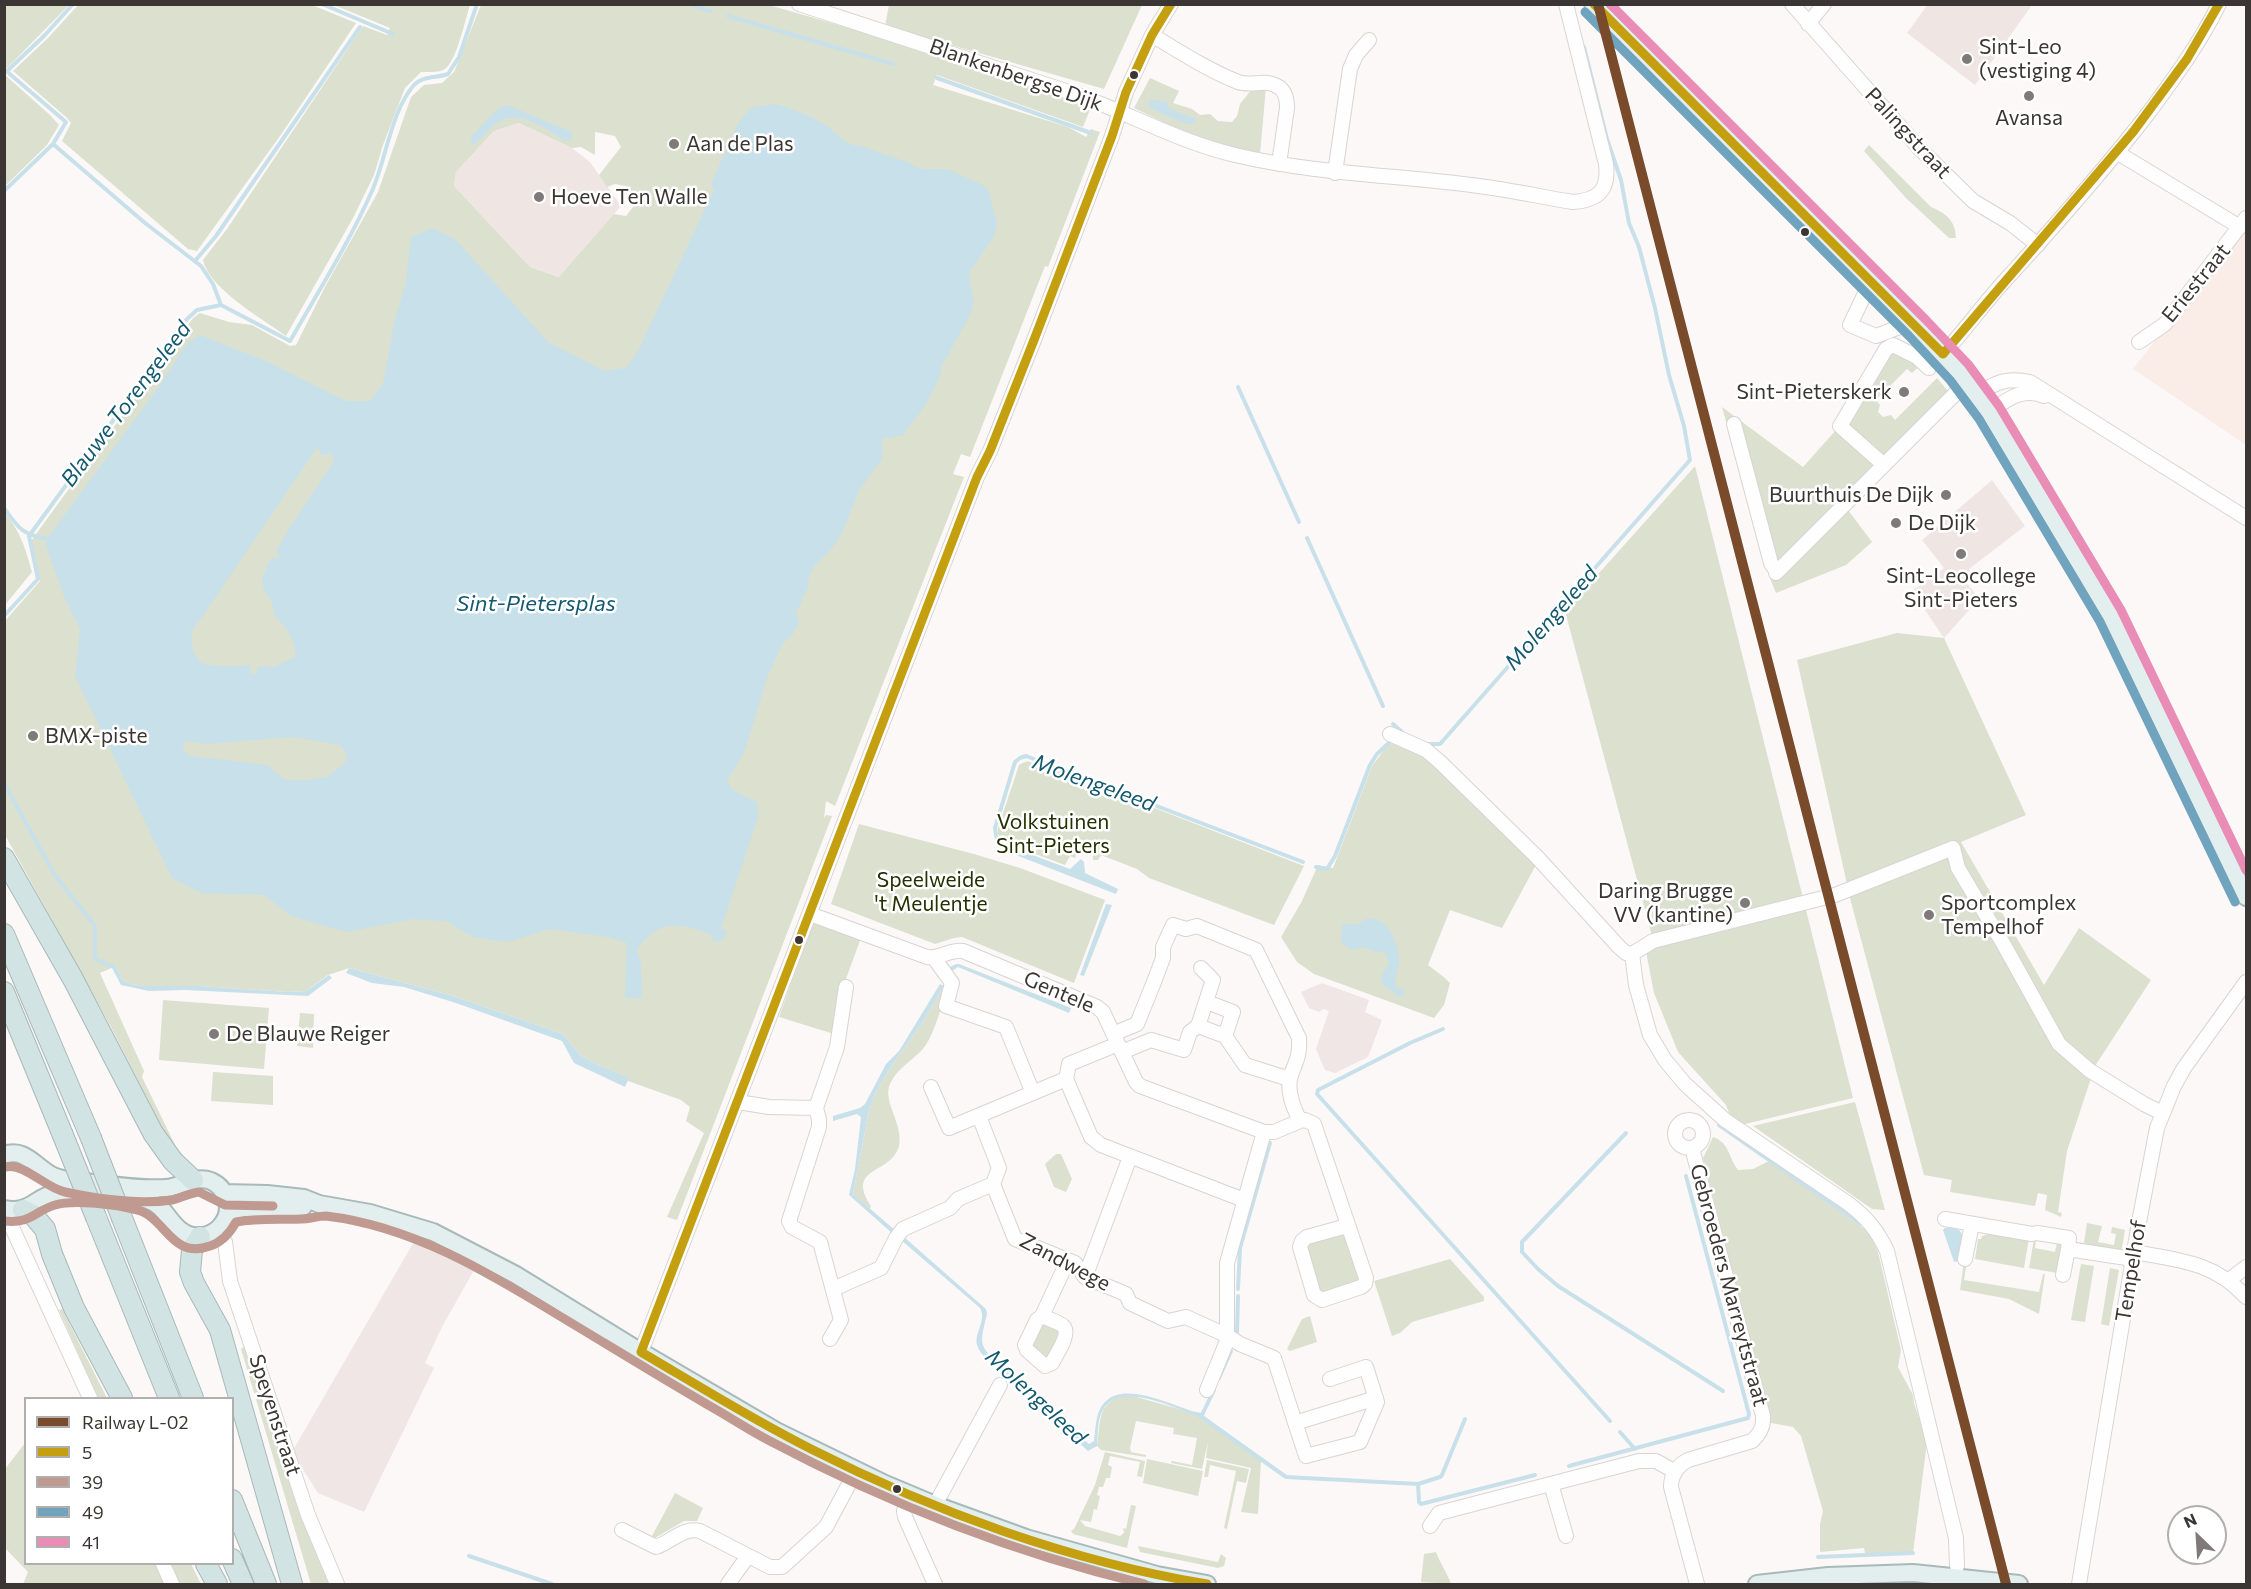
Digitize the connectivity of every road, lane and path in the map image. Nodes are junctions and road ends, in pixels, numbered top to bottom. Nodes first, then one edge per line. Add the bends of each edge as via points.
1 (799, 4) edge
2 (1171, 4) edge
3 (1566, 4) edge
4 (1593, 4) edge
5 (1792, 4) edge
6 (1824, 4) edge
7 (2219, 4) edge
8 (1808, 24) junction
9 (1152, 35) junction
10 (1369, 40) dead end
11 (1120, 111) junction
12 (2118, 153) junction
13 (1280, 164) junction
14 (1335, 173) junction
15 (2243, 222) edge
16 (2038, 245) junction
17 (1872, 281) junction
18 (1913, 322) junction
19 (2139, 342) dead end
20 (1934, 364) junction
21 (1957, 392) dead end
22 (1976, 395) junction
23 (2063, 404) junction
24 (1989, 412) junction
25 (1734, 424) dead end
26 (1884, 465) junction
27 (2247, 518) edge
28 (1390, 734) dead end
29 (4, 858) edge
30 (2247, 897) edge
31 (810, 914) junction
32 (4, 934) edge
33 (1632, 954) junction
34 (933, 958) junction
35 (1201, 968) dead end
36 (2247, 982) edge
37 (846, 987) dead end
38 (4, 992) edge
39 (1207, 1002) junction
40 (1198, 1026) junction
41 (1225, 1036) junction
42 (1118, 1043) junction
43 (1291, 1076) junction
44 (1066, 1079) junction
45 (932, 1087) dead end
46 (1033, 1093) junction
47 (738, 1102) junction
48 (816, 1108) junction
49 (2162, 1113) junction
50 (979, 1116) junction
51 (1307, 1122) junction
52 (1264, 1132) junction
53 (1692, 1148) dead end
54 (4, 1155) edge
55 (1130, 1157) junction
56 (193, 1180) junction
57 (993, 1184) junction
58 (224, 1193) junction
59 (1244, 1200) junction
60 (319, 1204) junction
61 (11, 1210) edge
62 (228, 1212) junction
63 (1945, 1219) dead end
64 (1972, 1224) junction
65 (1347, 1226) junction
66 (214, 1236) junction
67 (2068, 1249) junction
68 (2134, 1256) junction
69 (1965, 1259) dead end
70 (1068, 1260) junction
71 (2247, 1267) edge
72 (2063, 1275) dead end
73 (1085, 1277) junction
74 (2229, 1280) junction
75 (833, 1289) junction
76 (2247, 1297) edge
77 (1042, 1317) dead end
78 (1228, 1336) junction
79 (830, 1339) dead end
80 (641, 1352) junction
81 (1330, 1379) dead end
82 (1000, 1385) dead end
83 (1207, 1390) dead end
84 (90, 1397) edge
85 (121, 1397) edge
86 (169, 1397) edge
87 (193, 1397) edge
88 (1376, 1398) junction
89 (1295, 1423) junction
90 (856, 1471) junction
91 (1674, 1471) junction
92 (1551, 1484) junction
93 (909, 1494) junction
94 (234, 1505) edge
95 (935, 1505) junction
96 (1430, 1526) dead end
97 (622, 1530) dead end
98 (1566, 1536) dead end
99 (748, 1556) junction
100 (234, 1564) edge
101 (164, 1565) edge
102 (207, 1565) edge
103 (1957, 1566) dead end
104 (1693, 1582) edge
105 (172, 1584) edge
106 (217, 1584) edge
107 (243, 1584) edge
108 (266, 1584) edge
109 (292, 1584) edge
110 (337, 1584) edge
111 (728, 1584) edge
112 (935, 1584) edge
113 (1207, 1584) edge
114 (1758, 1584) edge
115 (2019, 1584) edge
116 (2079, 1584) edge

1 - 11 street, Blankenbergse Dijk
2 - 9 street
3 - 14 street, Blankenbergse Dijk via 1606,164 1604,189 1596,196 1573,202 1478,186
4 - 17 main road
5 - 8 street, Palingstraat
6 - 8 street
7 - 12 street via 2185,63
8 - 16 street, Palingstraat via 1919,148 1973,201
9 - 11 street
9 - 13 street via 1239,83 1277,85 1287,99
10 - 14 street via 1356,54 1350,69
11 - 13 street, Blankenbergse Dijk via 1183,139 1233,155
11 - 31 street
12 - 15 street
12 - 16 street
13 - 14 street, Blankenbergse Dijk
15 - 19 street, Eriestraat via 2165,324
16 - 20 street
17 - 18 main road
17 - 18 street via 1850,325 1876,336
18 - 20 main road
20 - 22 main road
20 - 26 street via 1893,345 1886,349 1840,426
21 - 26 street
22 - 23 street via 2014,378 2030,381
22 - 24 main road
23 - 24 street via 2025,392
23 - 27 street
24 - 30 main road via 2111,616
25 - 26 street via 1777,573
28 - 33 street via 1426,750 1440,762 1537,857 1619,947
29 - 56 highway via 73,978 153,1133
31 - 34 street
31 - 47 street
32 - 87 highway, bridge via 91,1138
33 - 49 street via 1653,941 1835,895 1953,848 1958,868 2059,1044 2089,1070
33 - 103 street via 1650,1035 1685,1084 1725,1120 1849,1204 1879,1233 1887,1251 1924,1400 1956,1538
34 - 42 street, Gentele via 963,951 1097,1007 1104,1012
34 - 46 street via 952,983 946,1006 1006,1027
35 - 39 street via 1214,980
36 - 49 street, Tempelhof via 2184,1068
37 - 48 street via 837,1047
38 - 86 highway, bridge
39 - 40 street
39 - 41 street via 1233,1012
40 - 41 street
40 - 42 street via 1190,1032 1184,1050 1151,1040
41 - 43 street via 1245,1065
42 - 43 street via 1137,1024 1173,925 1186,929 1197,926 1256,950 1299,1038 1300,1053
42 - 44 street via 1069,1064
42 - 52 street, Gentele via 1140,1086
43 - 51 street via 1292,1104
44 - 46 street
44 - 55 street via 1090,1137
45 - 50 street via 949,1128
46 - 50 street
47 - 48 street
47 - 80 street
48 - 75 street via 819,1127 789,1221 792,1227 820,1242
49 - 68 street, Tempelhof via 2152,1147
50 - 57 street, Zandwege via 999,1168
51 - 52 street
51 - 65 street
52 - 59 street
53 - 91 street, Gebroeders Marreytstraat via 1764,1423 1752,1441 1691,1458
54 - 56 main road via 23,1155 53,1177 66,1180 169,1188
55 - 59 street
55 - 73 street
56 - 58 main road via 210,1181
57 - 70 street, Zandwege via 1016,1239
57 - 75 street via 903,1229 881,1268
58 - 60 main road via 290,1196
58 - 62 main road
59 - 78 street via 1227,1263
60 - 62 main road
60 - 80 main road via 405,1222 460,1244
61 - 66 main road via 49,1194 65,1192 140,1198 157,1204 182,1231
61 - 84 street
61 - 85 highway via 33,1215 45,1229 74,1308
62 - 66 main road
63 - 64 street
64 - 67 street via 2069,1238
64 - 69 street
65 - 65 street via 1365,1284 1322,1300 1314,1295 1300,1247 1302,1241
66 - 109 highway via 192,1250 190,1272 220,1330
66 - 110 street, Speyenstraat via 308,1515
67 - 68 street
67 - 72 street
68 - 74 street via 2190,1262
68 - 116 street, Tempelhof
70 - 73 street, Zandwege via 1076,1263
70 - 77 street
71 - 74 street
73 - 78 street, Zandwege via 1126,1294 1130,1303 1168,1321 1186,1317
74 - 76 street
75 - 79 street via 841,1320
78 - 83 street
78 - 89 street, Zandwege via 1274,1358
80 - 90 main road via 776,1431
81 - 88 street via 1366,1367
82 - 95 street
88 - 89 street
88 - 89 street, Zandwege via 1360,1442 1306,1456
90 - 93 main road
90 - 99 street via 826,1527 789,1562 776,1568
91 - 92 street via 1656,1461 1639,1461
91 - 104 street via 1671,1488
92 - 96 street via 1438,1513
92 - 98 street
93 - 95 main road
93 - 112 street via 903,1511
94 - 108 highway
95 - 113 main road via 1026,1539 1158,1575
97 - 99 street via 656,1547 693,1529
99 - 111 street
100 - 107 highway
101 - 105 street
102 - 106 highway
114 - 115 main road via 1828,1576 1913,1573

